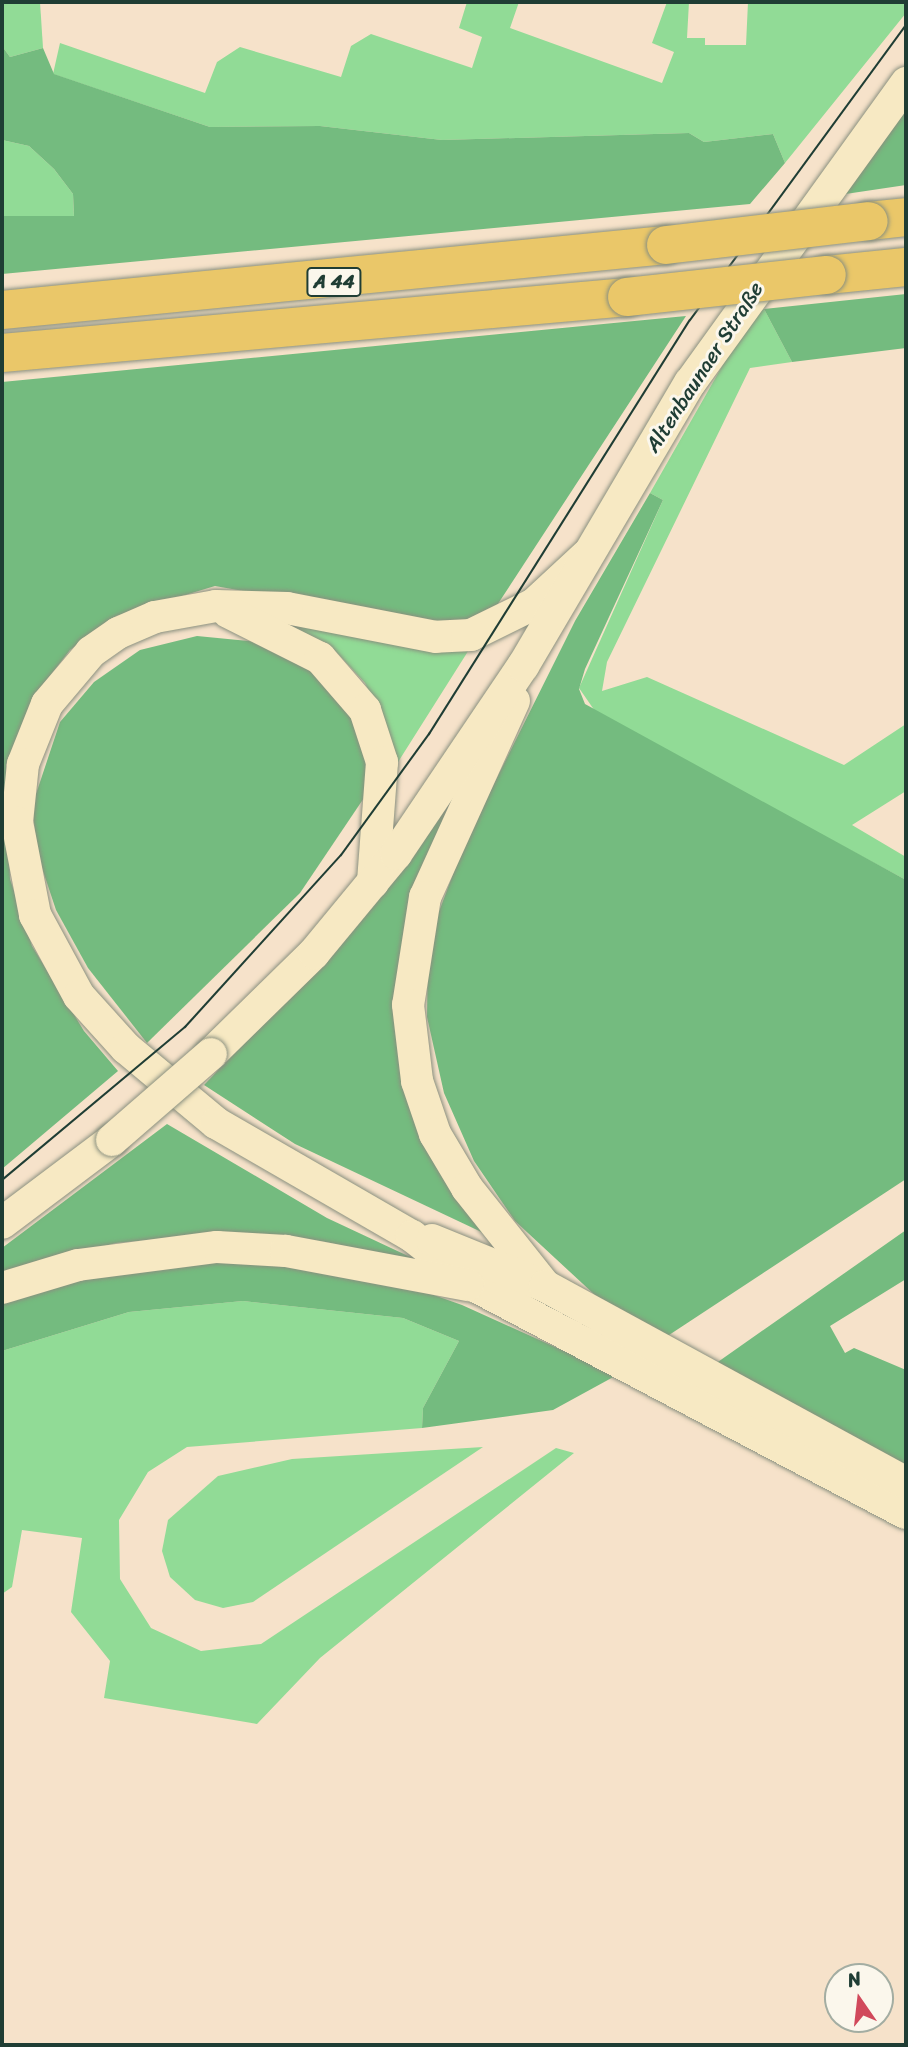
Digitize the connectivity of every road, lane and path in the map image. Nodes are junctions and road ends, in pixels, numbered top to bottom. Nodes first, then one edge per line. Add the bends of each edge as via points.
1 (906, 83) edge
2 (906, 217) edge
3 (906, 267) edge
4 (2, 310) edge
5 (2, 353) edge
6 (586, 555) junction
7 (216, 606) junction
8 (523, 666) junction
9 (373, 883) junction
10 (2, 1223) edge
11 (412, 1236) junction
12 (545, 1286) junction
13 (477, 1287) junction
14 (2, 1288) edge
15 (732, 1406) junction
16 (906, 1483) edge
17 (906, 1513) edge

1 - 6 main road, Altenbaunaer Straße via 690,383
2 - 4 highway, A 44, bridge
3 - 5 highway, A 44, bridge via 627,298
6 - 7 main road via 516,616 454,637 287,608
6 - 8 main road, Altenbaunaer Straße
7 - 9 main road via 320,658 365,710 382,762
7 - 11 main road via 155,617 118,633 91,652 47,704 29,743 19,793 25,882 51,953 79,996 153,1072 249,1144
8 - 9 main road
8 - 12 main road via 509,721 425,897 408,1005 418,1081 435,1133 467,1188
9 - 10 main road, bridge via 211,1054 112,1140
11 - 12 main road
11 - 13 main road
12 - 15 main road
13 - 14 main road via 286,1251 217,1247 78,1265
13 - 15 main road via 596,1350
15 - 16 main road
15 - 17 main road

